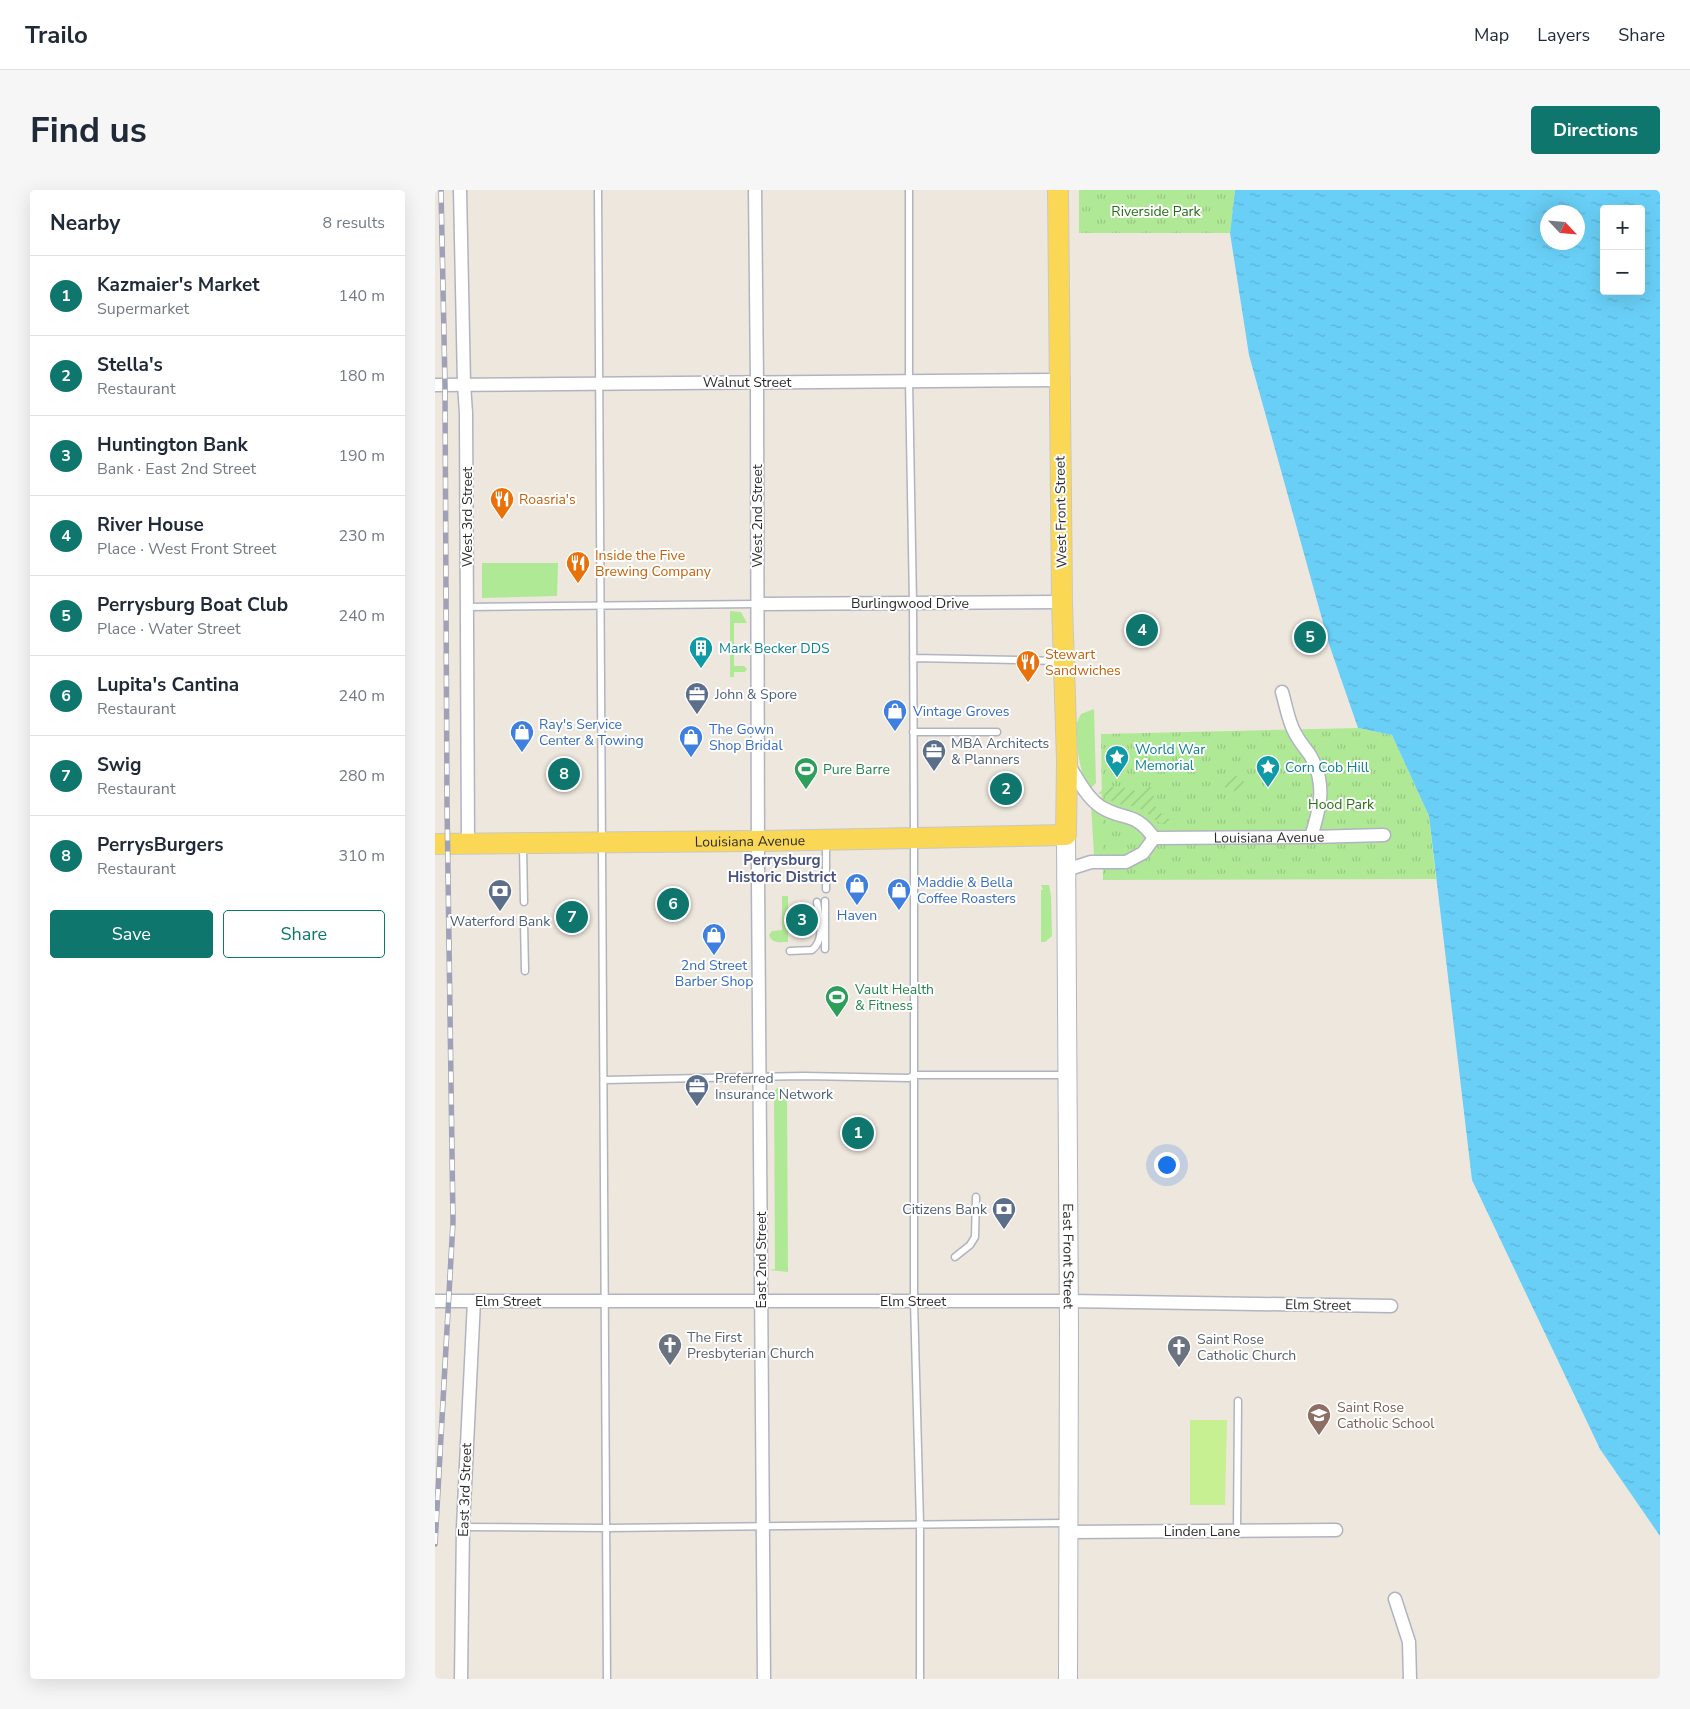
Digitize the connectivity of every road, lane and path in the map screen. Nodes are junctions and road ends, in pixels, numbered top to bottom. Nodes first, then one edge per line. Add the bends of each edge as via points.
1 (460, 190) edge
2 (599, 190) edge
3 (755, 190) edge
4 (909, 190) edge
5 (1058, 190) edge
6 (1060, 380) junction
7 (909, 381) junction
8 (757, 382) junction
9 (600, 383) junction
10 (464, 384) junction
11 (435, 385) edge
12 (1062, 602) junction
13 (913, 603) junction
14 (757, 604) junction
15 (467, 606) junction
16 (601, 606) junction
17 (913, 658) junction
18 (1064, 661) junction
19 (1282, 692) dead end
20 (913, 732) junction
21 (997, 732) dead end
22 (1067, 761) junction
23 (1066, 835) junction
24 (1384, 835) dead end
25 (914, 838) junction
26 (1154, 838) junction
27 (1311, 838) junction
28 (825, 840) junction
29 (757, 841) junction
30 (603, 843) junction
31 (435, 844) edge
32 (468, 844) junction
33 (523, 844) junction
34 (1066, 870) junction
35 (826, 889) dead end
36 (825, 901) dead end
37 (524, 902) dead end
38 (817, 902) dead end
39 (524, 922) dead end
40 (825, 949) dead end
41 (790, 951) dead end
42 (525, 971) dead end
43 (914, 1075) junction
44 (1067, 1075) junction
45 (759, 1077) junction
46 (603, 1080) junction
47 (977, 1196) dead end
48 (955, 1257) dead end
49 (1069, 1300) junction
50 (435, 1301) edge
51 (474, 1301) junction
52 (604, 1301) junction
53 (761, 1301) junction
54 (914, 1301) junction
55 (1391, 1306) dead end
56 (1238, 1402) dead end
57 (919, 1524) junction
58 (763, 1526) junction
59 (1068, 1527) junction
60 (463, 1528) junction
61 (607, 1528) junction
62 (1237, 1530) junction
63 (1336, 1530) dead end
64 (1395, 1598) dead end
65 (461, 1679) edge
66 (607, 1679) edge
67 (764, 1679) edge
68 (920, 1679) edge
69 (1068, 1679) edge
70 (1410, 1679) edge

1 - 10 street, West 3rd Street
2 - 9 lane
3 - 8 street, West 2nd Street
4 - 7 lane
5 - 6 main road, West Front Street
6 - 7 street, Walnut Street
6 - 12 main road, West Front Street
7 - 8 street, Walnut Street
7 - 13 lane
8 - 9 street, Walnut Street
8 - 14 street, West 2nd Street
9 - 10 street, Walnut Street
9 - 16 lane
10 - 11 street, Walnut Street
10 - 15 street, West 3rd Street
12 - 13 street, Burlingwood Drive
12 - 18 main road, West Front Street
13 - 14 street, Burlingwood Drive
13 - 17 lane
14 - 16 lane
14 - 29 street, West 2nd Street
15 - 16 lane
15 - 32 street, West 3rd Street
16 - 30 lane
17 - 18 lane
17 - 20 lane
18 - 22 main road, West Front Street
19 - 27 street via 1292,727 1313,761 1321,788 1319,813
20 - 21 lane
20 - 25 lane
22 - 23 main road, West Front Street
22 - 26 street via 1094,801 1137,821
23 - 25 main road, Louisiana Avenue
23 - 34 main road, East Front Street
24 - 27 street, Louisiana Avenue
25 - 28 main road, Louisiana Avenue
25 - 43 lane
26 - 27 street, Louisiana Avenue
26 - 34 street via 1143,852 1126,862 1091,862
28 - 29 main road, Louisiana Avenue
28 - 35 lane
29 - 30 main road, Louisiana Avenue
29 - 45 street, East 2nd Street
30 - 33 main road, Louisiana Avenue
30 - 46 lane
31 - 32 main road, Louisiana Avenue
32 - 33 main road, Louisiana Avenue
33 - 37 lane
34 - 44 main road, East Front Street
36 - 40 lane
38 - 41 lane via 821,931 818,943 812,950
39 - 42 lane
43 - 44 lane
43 - 45 lane via 909,1078
43 - 54 lane
44 - 49 main road, East Front Street
45 - 46 lane
45 - 53 street, East 2nd Street
46 - 52 lane
47 - 48 lane via 975,1237 971,1245
49 - 54 street, Elm Street
49 - 55 street, Elm Street
49 - 59 main road, East Front Street
50 - 51 street, Elm Street
51 - 52 street, Elm Street
51 - 60 street, East 3rd Street
52 - 53 street, Elm Street
52 - 61 lane
53 - 54 street, Elm Street
53 - 58 street, East 2nd Street
54 - 57 lane
56 - 62 lane
57 - 58 lane
57 - 59 lane
57 - 68 lane
58 - 61 lane
58 - 67 street, East 2nd Street
59 - 62 street, Linden Lane
59 - 69 main road, East Front Street
60 - 61 lane
60 - 65 street, East 3rd Street
61 - 66 lane
62 - 63 street, Linden Lane
64 - 70 street via 1409,1642

